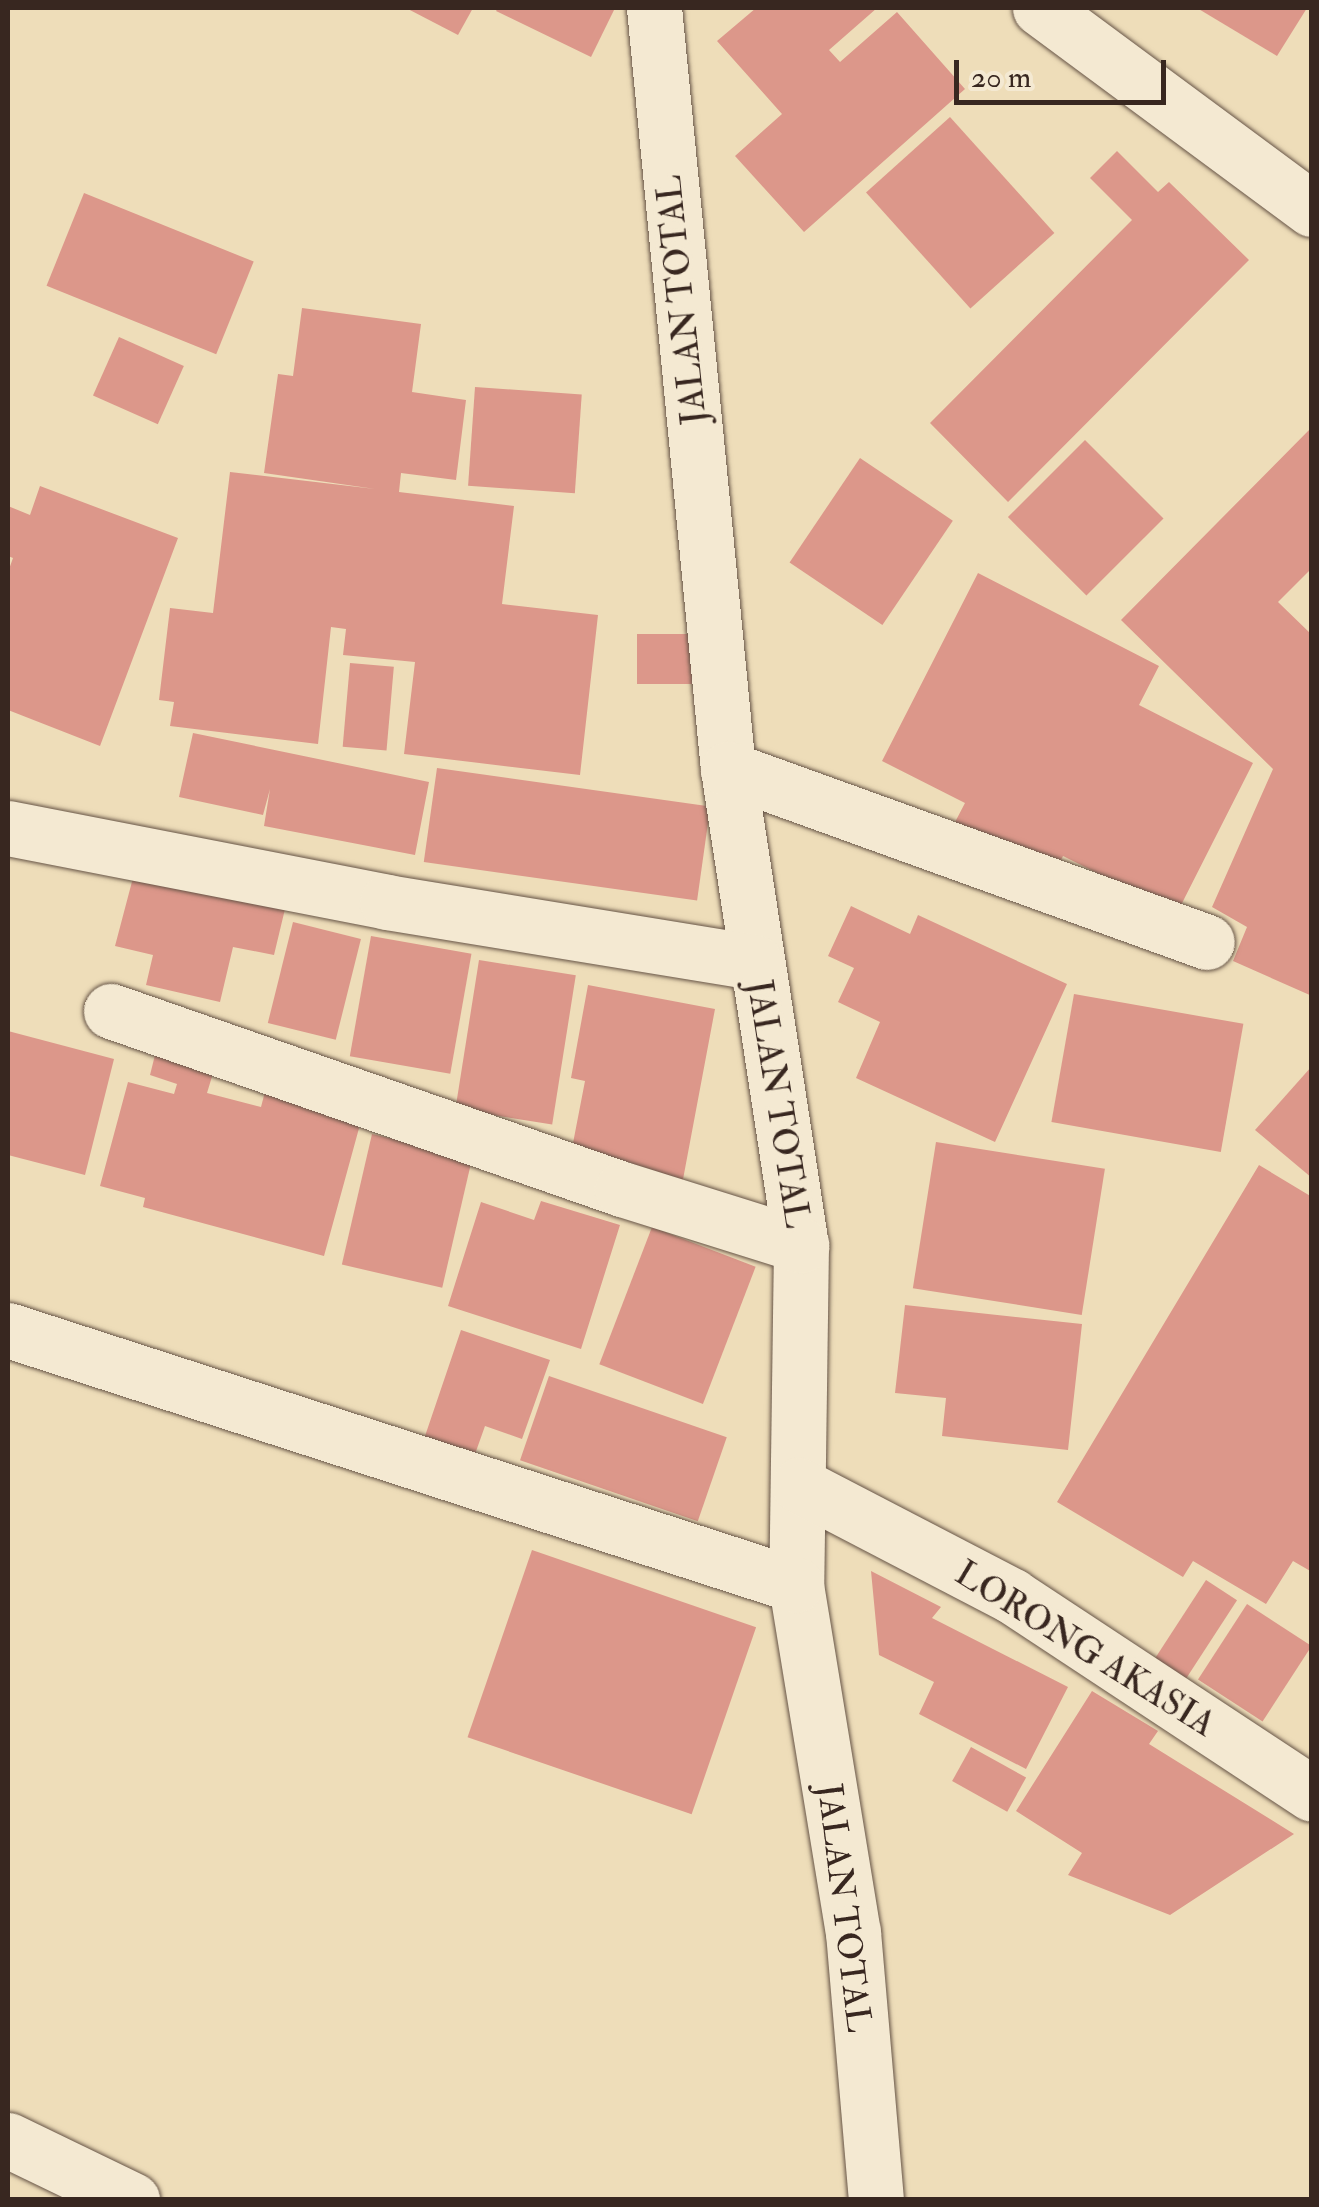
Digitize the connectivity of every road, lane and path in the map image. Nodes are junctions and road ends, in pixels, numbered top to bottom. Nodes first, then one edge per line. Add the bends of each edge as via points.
1 (654, 8) edge
2 (1040, 8) edge
3 (1312, 210) edge
4 (728, 769) junction
5 (8, 828) edge
6 (1207, 942) dead end
7 (755, 962) junction
8 (111, 1011) dead end
9 (800, 1245) junction
10 (8, 1330) edge
11 (799, 1485) junction
12 (796, 1584) junction
13 (1312, 1794) edge
14 (8, 2140) edge
15 (60, 2184) edge
16 (132, 2200) edge
17 (876, 2200) edge

1 - 4 street, JALAN TOTAL
2 - 3 street
4 - 6 street
4 - 7 street, JALAN TOTAL
5 - 7 street via 388,902
7 - 9 street, JALAN TOTAL
8 - 9 street
9 - 11 street, JALAN TOTAL
10 - 12 street
11 - 12 street, JALAN TOTAL
11 - 13 street, LORONG AKASIA via 1012,1596
12 - 17 street, JALAN TOTAL via 853,1932
14 - 15 street
15 - 16 street

